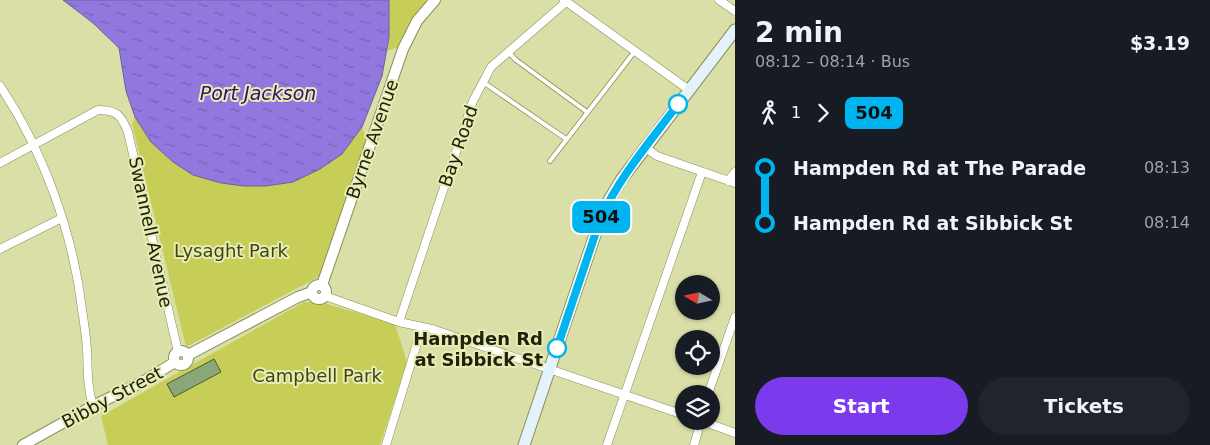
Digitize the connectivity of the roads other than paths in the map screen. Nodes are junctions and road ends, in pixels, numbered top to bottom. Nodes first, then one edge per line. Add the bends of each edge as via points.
1 (435, 0) edge
2 (720, 0) edge
3 (565, 1) edge
4 (735, 11) edge
5 (735, 30) edge
6 (635, 51) junction
7 (508, 52) junction
8 (483, 82) junction
9 (0, 86) edge
10 (689, 90) junction
11 (587, 112) junction
12 (566, 139) junction
13 (33, 145) junction
14 (646, 148) junction
15 (550, 161) dead end
16 (0, 163) edge
17 (702, 172) junction
18 (735, 172) edge
19 (731, 182) edge
20 (62, 218) junction
21 (0, 249) edge
22 (322, 285) junction
23 (312, 292) junction
24 (325, 296) junction
25 (735, 317) edge
26 (399, 322) junction
27 (422, 327) junction
28 (180, 357) junction
29 (550, 369) junction
30 (711, 385) edge
31 (624, 394) junction
32 (93, 406) junction
33 (675, 412) edge
34 (720, 428) edge
35 (698, 430) edge
36 (735, 433) edge
37 (23, 445) edge
38 (386, 445) edge
39 (524, 445) edge
40 (607, 445) edge
41 (694, 445) edge

1 - 22 street, Byrne Avenue via 417,21 403,49
2 - 4 street
3 - 6 street
3 - 7 street, Bay Road
5 - 10 main road
6 - 10 street
6 - 11 lane
7 - 8 street, Bay Road via 491,67
7 - 11 lane
8 - 12 lane
8 - 26 street, Bay Road via 473,101
9 - 13 street
10 - 14 main road
11 - 12 lane
12 - 15 lane
13 - 16 street
13 - 20 street via 50,180
13 - 28 street, Swannell Avenue via 98,110 109,110 124,120
14 - 17 street via 657,156
14 - 29 main road via 621,180 603,213
17 - 19 street
17 - 31 street
18 - 19 street
20 - 21 street
20 - 32 street via 82,307 88,391
22 - 23 street via 315,286
22 - 24 street via 326,290
23 - 24 street via 316,298
23 - 28 street, Bibby Street
24 - 26 street
25 - 30 street
26 - 27 street
27 - 29 street
27 - 38 street
28 - 32 street, Bibby Street via 144,381
29 - 31 street
29 - 39 main road
31 - 33 street
31 - 40 street
32 - 37 street, Bibby Street
34 - 36 street
35 - 41 street

